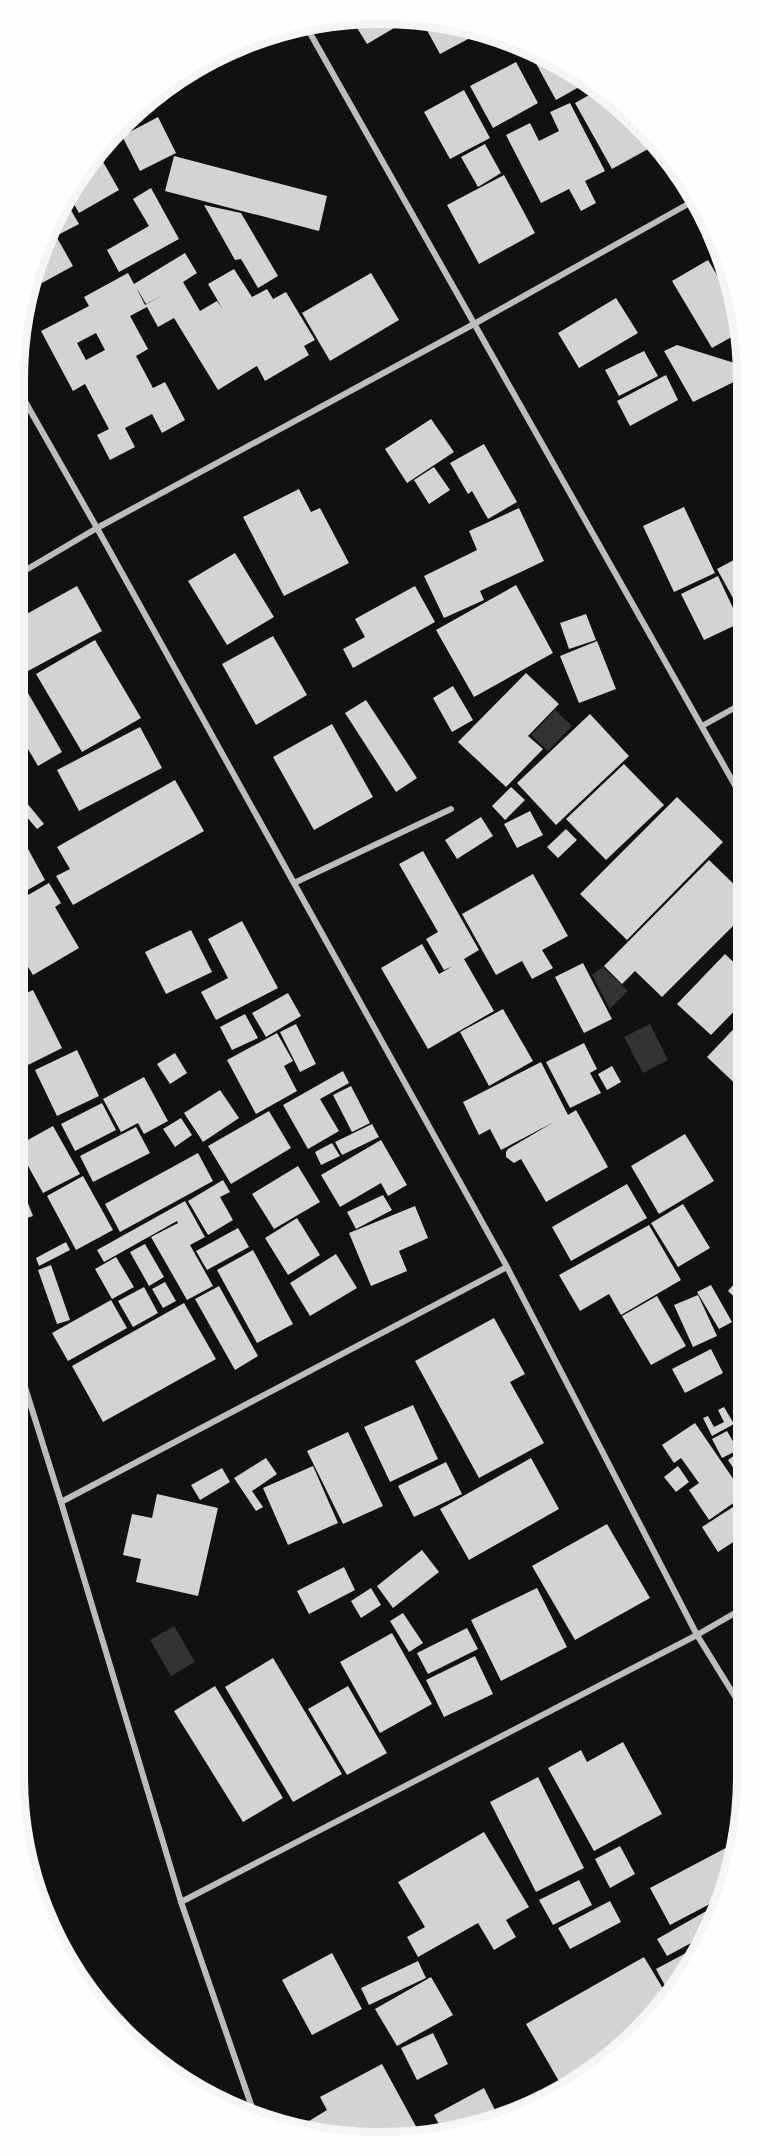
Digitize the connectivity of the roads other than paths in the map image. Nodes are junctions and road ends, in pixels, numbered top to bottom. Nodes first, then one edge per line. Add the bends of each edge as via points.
1 (309, 31) edge
2 (690, 204) edge
3 (474, 324) junction
4 (24, 400) edge
5 (97, 528) junction
6 (24, 571) edge
7 (737, 706) edge
8 (702, 726) junction
9 (737, 789) edge
10 (451, 809) dead end
11 (294, 883) junction
12 (507, 1267) junction
13 (24, 1393) edge
14 (61, 1502) junction
15 (737, 1612) edge
16 (697, 1635) junction
17 (737, 1700) edge
18 (181, 1902) junction
19 (252, 2108) edge

1 - 3 street
2 - 3 street
3 - 5 street
3 - 8 street
4 - 5 street
5 - 6 street
5 - 11 street
7 - 8 street
8 - 9 street
10 - 11 street
11 - 12 street
12 - 14 street
12 - 16 street
13 - 14 street
14 - 18 street
15 - 16 street
16 - 17 street
16 - 18 street
18 - 19 street

